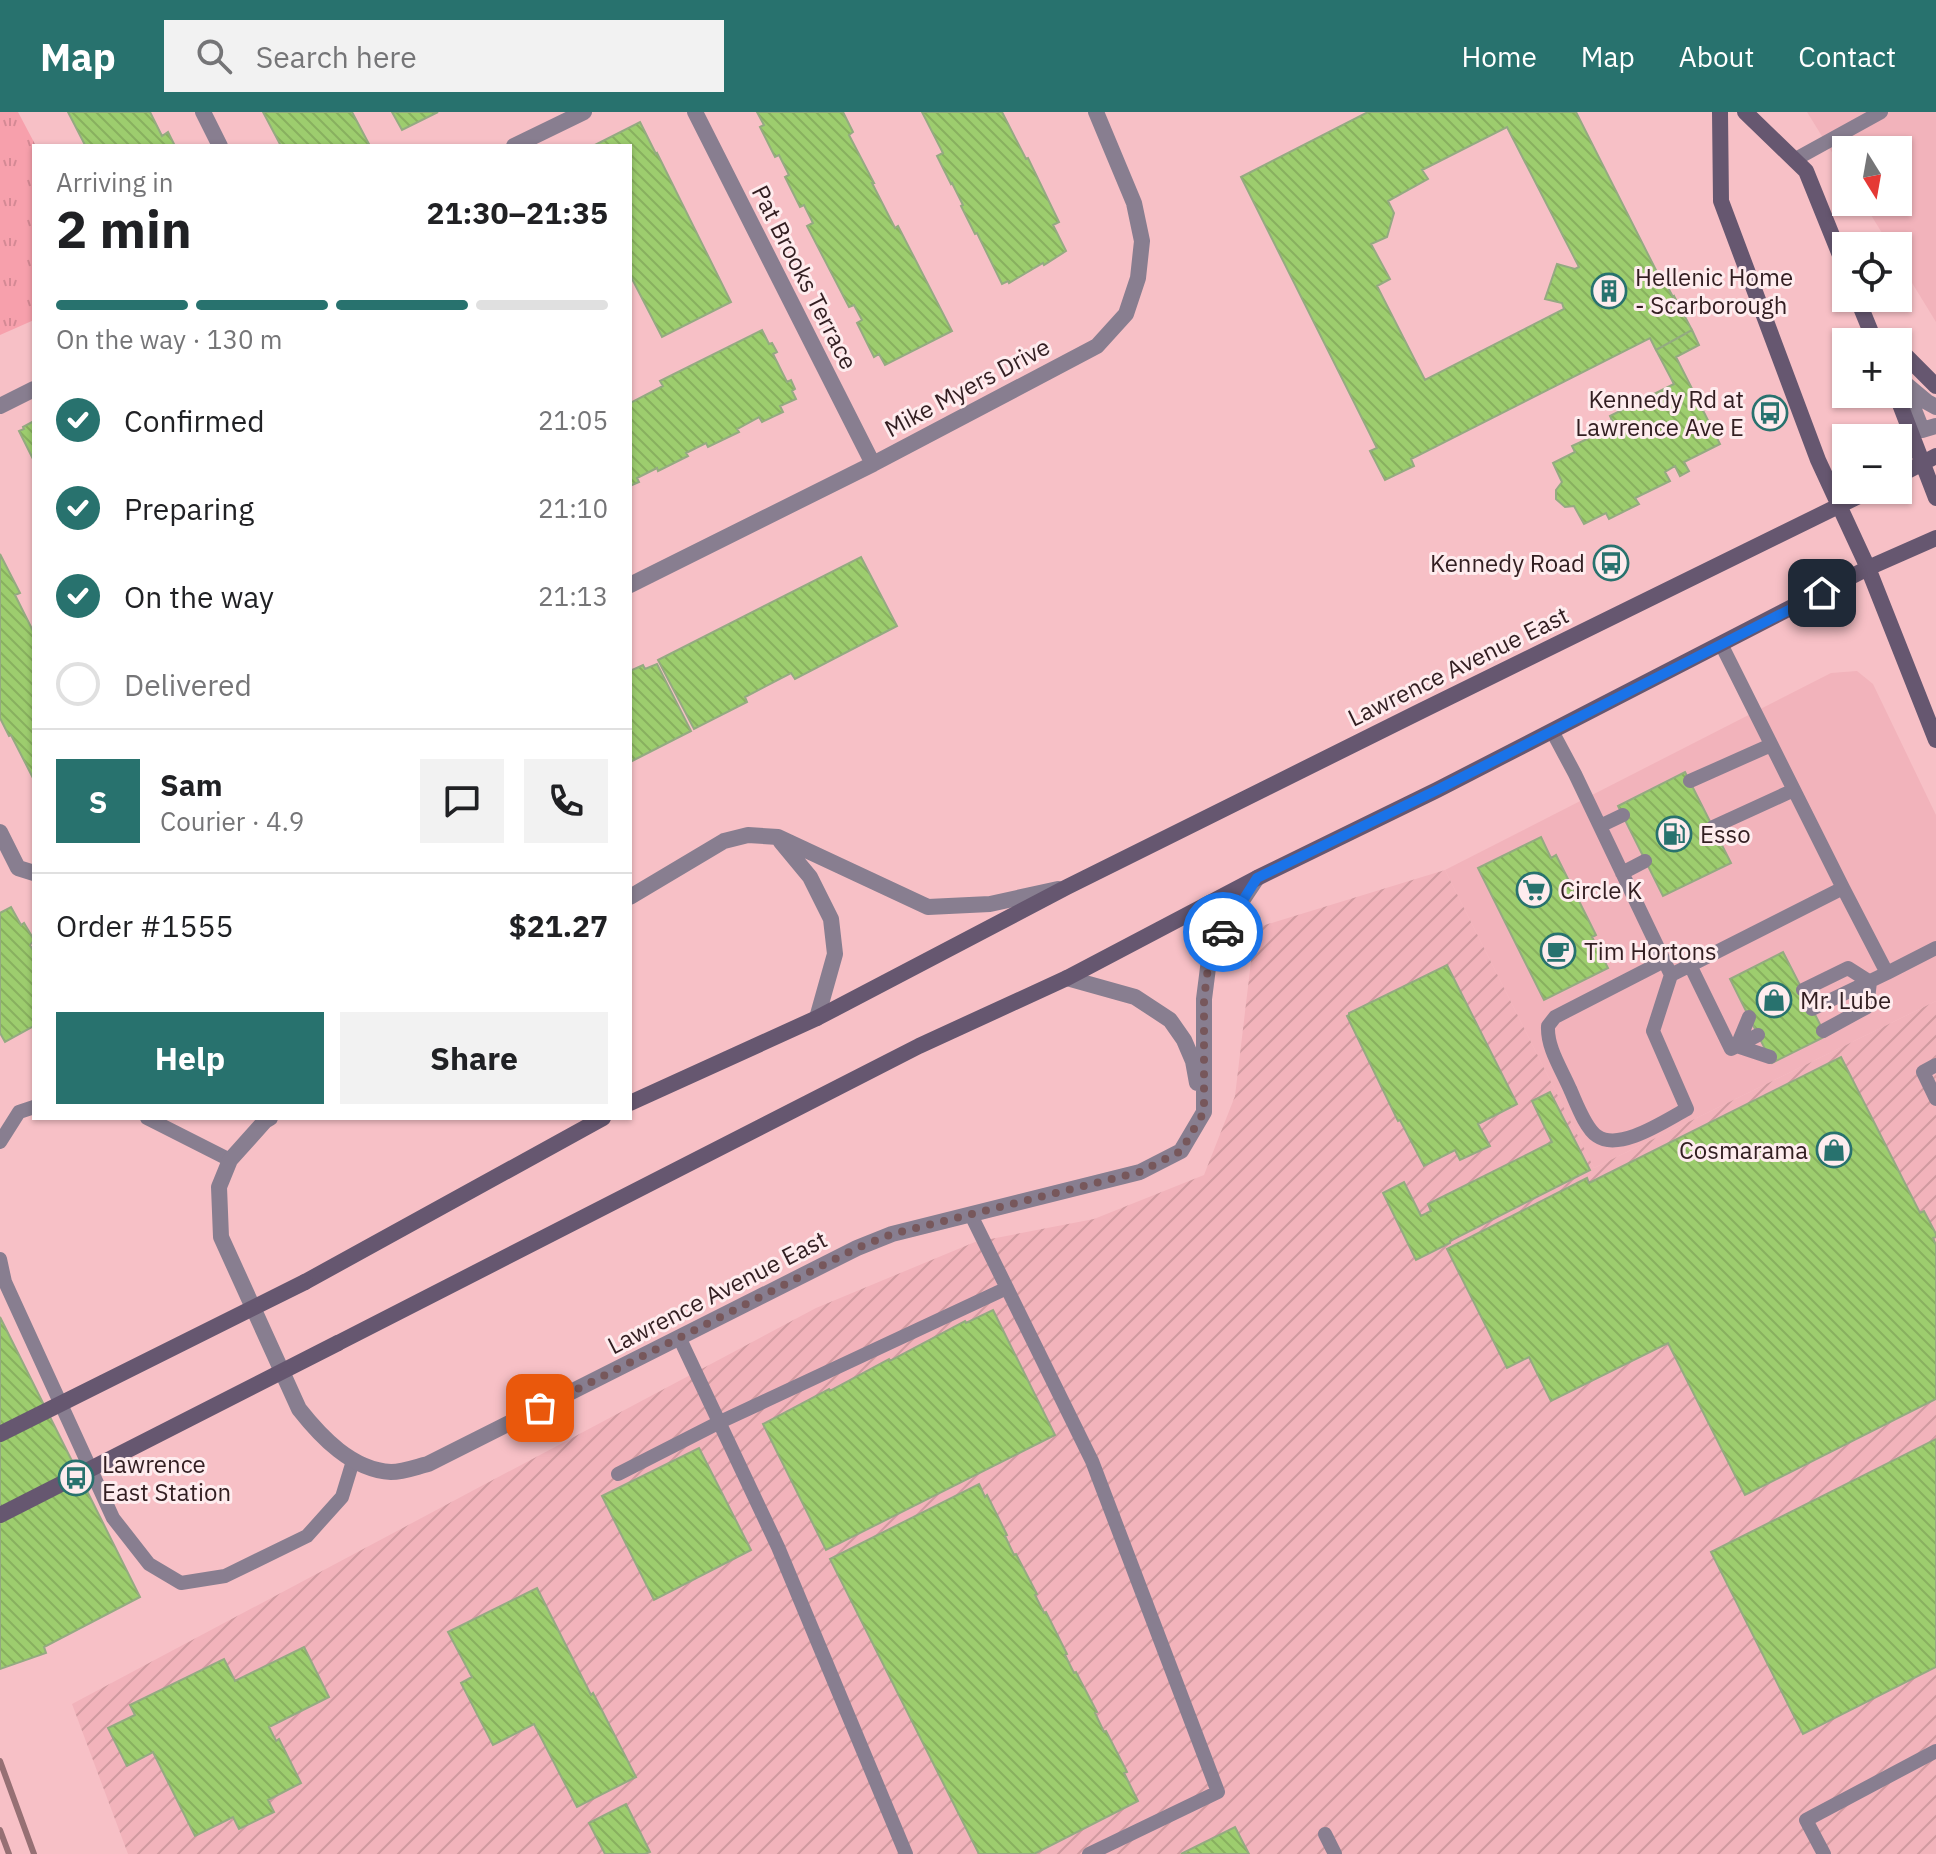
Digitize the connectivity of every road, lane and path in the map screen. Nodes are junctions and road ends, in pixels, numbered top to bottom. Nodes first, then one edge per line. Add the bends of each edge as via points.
1 (203, 112) edge
2 (584, 112) edge
3 (695, 112) edge
4 (1096, 112) edge
5 (1720, 112) edge
6 (1745, 112) edge
7 (1881, 112) edge
8 (219, 144) edge
9 (518, 144) edge
10 (1794, 160) junction
11 (1832, 235) edge
12 (1863, 312) edge
13 (1864, 315) junction
14 (1869, 328) edge
15 (1877, 328) edge
16 (1912, 362) edge
17 (1936, 386) edge
18 (32, 390) edge
19 (0, 406) edge
20 (1936, 407) edge
21 (1903, 408) edge
22 (1936, 426) edge
23 (1930, 459) edge
24 (873, 464) junction
25 (1912, 469) edge
26 (1936, 498) edge
27 (1844, 504) edge
28 (1838, 507) junction
29 (1936, 538) edge
30 (1868, 568) junction
31 (632, 584) edge
32 (1721, 644) junction
33 (1552, 731) junction
34 (1936, 740) edge
35 (1771, 745) junction
36 (1690, 781) dead end
37 (1794, 790) junction
38 (1623, 815) dead end
39 (1600, 826) junction
40 (1713, 827) dead end
41 (0, 832) edge
42 (778, 837) junction
43 (1645, 861) dead end
44 (32, 872) edge
45 (1622, 873) junction
46 (1257, 878) junction
47 (1067, 887) junction
48 (1843, 888) junction
49 (632, 896) edge
50 (1936, 948) edge
51 (1664, 961) junction
52 (1690, 965) junction
53 (1887, 973) junction
54 (1671, 975) junction
55 (1067, 978) junction
56 (1870, 982) junction
57 (1803, 990) dead end
58 (1812, 1009) dead end
59 (1749, 1017) dead end
60 (817, 1018) junction
61 (1823, 1031) dead end
62 (1758, 1035) dead end
63 (1737, 1046) junction
64 (1770, 1057) dead end
65 (1936, 1065) edge
66 (1936, 1099) edge
67 (632, 1102) edge
68 (32, 1108) edge
69 (1204, 1112) junction
70 (151, 1120) edge
71 (267, 1120) edge
72 (599, 1120) edge
73 (0, 1142) edge
74 (230, 1160) junction
75 (971, 1215) junction
76 (0, 1259) edge
77 (1007, 1288) junction
78 (679, 1337) junction
79 (720, 1422) junction
80 (0, 1434) edge
81 (353, 1461) junction
82 (618, 1474) dead end
83 (0, 1515) edge
84 (1936, 1751) edge
85 (1325, 1834) dead end
86 (906, 1854) edge
87 (1089, 1854) edge
88 (1335, 1854) edge
89 (1824, 1854) edge

1 - 8 street
2 - 9 street
3 - 24 street, Pat Brooks Terrace
4 - 24 street, Mike Myers Drive via 1134,203 1142,241 1138,278 1126,314 1097,346
5 - 28 main road via 1721,201
6 - 10 main road
7 - 10 lane
10 - 11 main road via 1806,171
12 - 13 main road
13 - 14 main road
13 - 15 main road
16 - 17 main road
18 - 19 street
20 - 22 street via 1903,382 1922,430
21 - 23 main road
23 - 25 main road
23 - 26 main road
24 - 31 street, Mike Myers Drive
27 - 28 main road, Lawrence Avenue East
28 - 30 main road
28 - 47 main road, Lawrence Avenue East
29 - 30 main road
30 - 32 main road
30 - 34 main road
32 - 33 main road
32 - 35 lane
33 - 39 lane
33 - 46 main road
35 - 36 lane
35 - 37 lane
37 - 40 lane
37 - 48 lane
38 - 39 lane
39 - 45 lane
41 - 44 street via 18,868
42 - 47 street, Lawrence Avenue East via 928,907 990,904
42 - 49 street, Lawrence Avenue East via 748,835 724,841
42 - 60 street via 810,877 831,919 835,954
43 - 45 lane
45 - 51 lane
46 - 55 main road
46 - 69 street via 1209,960
47 - 60 main road, Lawrence Avenue East
48 - 52 lane
48 - 53 lane
50 - 53 lane
51 - 54 lane
51 - 54 lane via 1555,1017 1548,1026 1548,1040 1582,1116 1605,1140 1633,1137 1687,1109 1653,1031
52 - 54 lane
52 - 63 lane via 1731,1049
53 - 56 lane
55 - 69 street via 1135,997 1170,1020 1193,1061
55 - 83 main road, bridge via 919,1046
56 - 57 lane via 1848,968
56 - 58 lane
56 - 61 lane via 1867,1007
59 - 63 lane
60 - 67 main road, Lawrence Avenue East
62 - 63 lane
63 - 64 lane
65 - 66 lane via 1923,1072
68 - 73 lane via 19,1112
69 - 75 street, Lawrence Avenue East via 1181,1151 1140,1172
70 - 74 lane
71 - 74 street, Lawrence Avenue East
72 - 80 main road, bridge via 305,1282
74 - 81 street, Lawrence Avenue East via 219,1187 221,1237 299,1409 318,1433
75 - 77 lane
75 - 78 street, Lawrence Avenue East via 857,1248
76 - 81 lane via 5,1282 113,1518 149,1564 170,1577 181,1583 225,1576 307,1536 342,1497
77 - 79 lane
77 - 87 lane via 1092,1461 1218,1792
78 - 79 lane
78 - 81 street, Lawrence Avenue East via 428,1464 394,1472
79 - 82 lane
79 - 86 lane
84 - 89 lane via 1806,1820
85 - 88 lane

